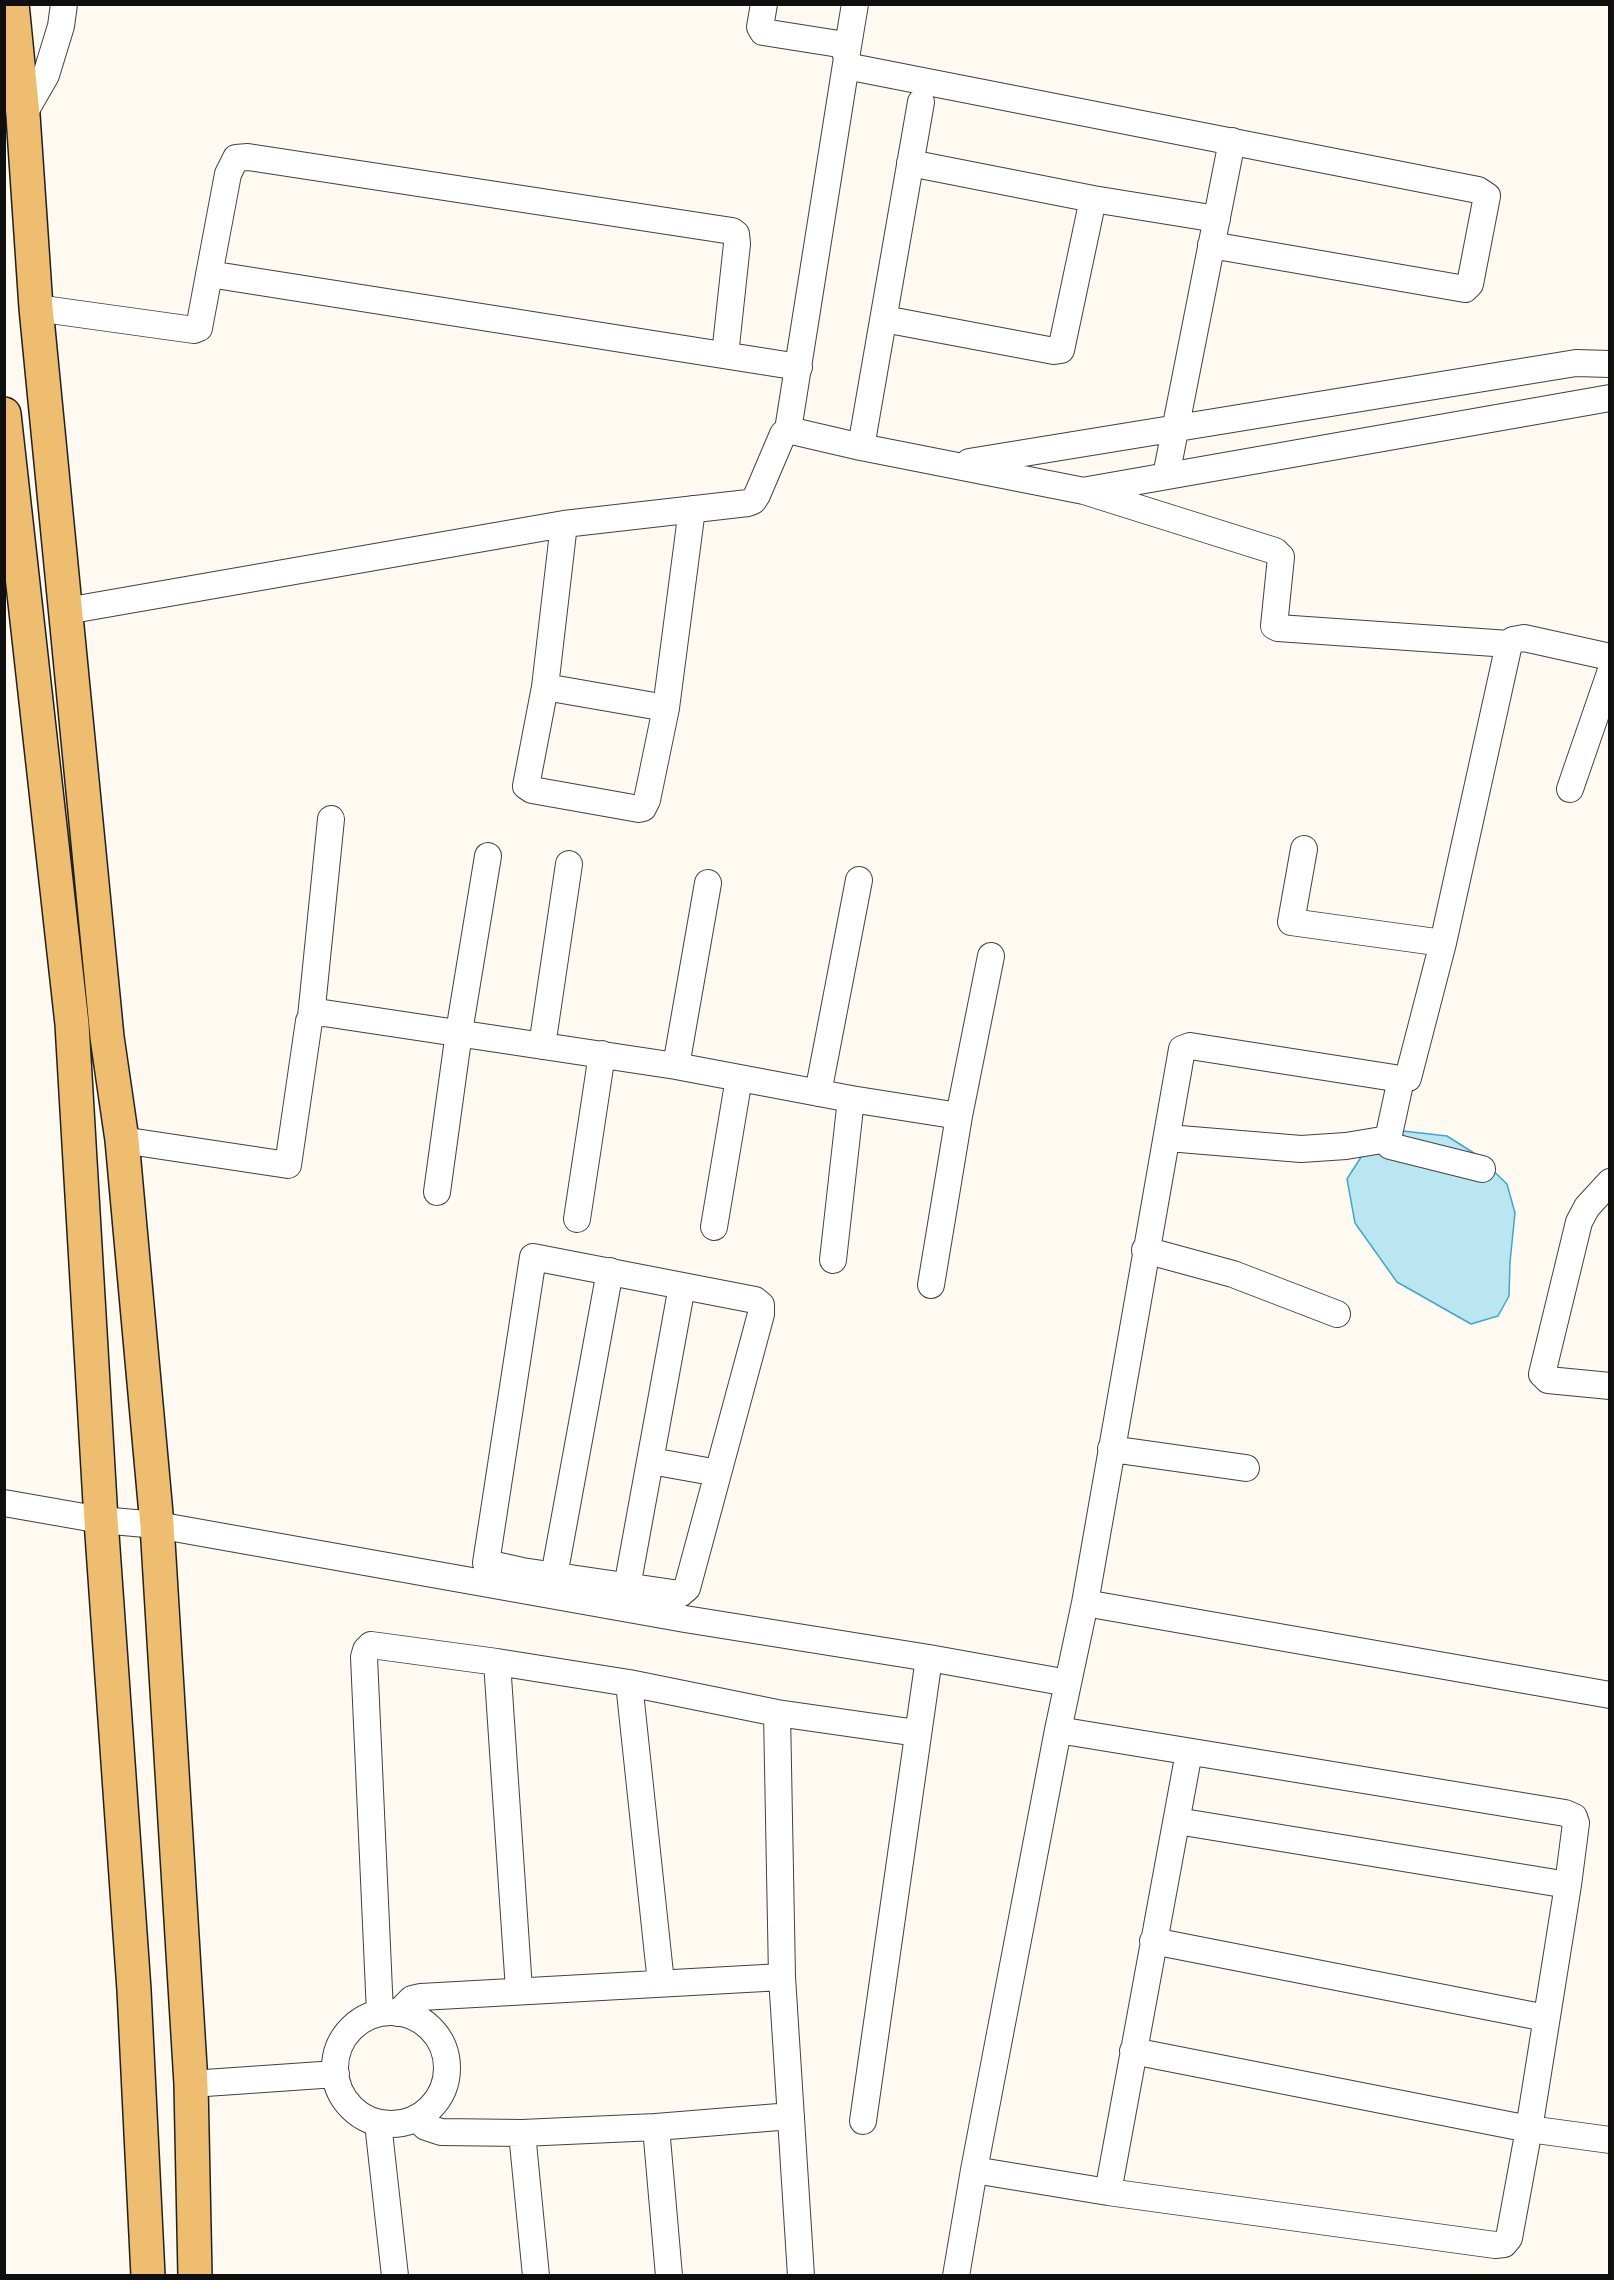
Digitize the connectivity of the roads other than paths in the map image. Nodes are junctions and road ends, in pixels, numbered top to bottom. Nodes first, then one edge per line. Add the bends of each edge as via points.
1 (12, 4) edge
2 (64, 4) edge
3 (764, 4) edge
4 (855, 4) edge
5 (846, 59) junction
6 (921, 102) dead end
7 (23, 115) junction
8 (1232, 141) junction
9 (910, 163) junction
10 (1093, 199) junction
11 (1217, 219) junction
12 (1211, 245) junction
13 (209, 274) junction
14 (36, 309) junction
15 (884, 319) junction
16 (724, 355) junction
17 (1610, 364) edge
18 (799, 367) junction
19 (1610, 398) edge
20 (5, 416) edge
21 (1175, 428) junction
22 (788, 430) junction
23 (861, 447) junction
24 (7, 456) edge
25 (951, 465) junction
26 (1166, 476) junction
27 (1084, 490) junction
28 (692, 509) junction
29 (564, 524) junction
30 (66, 611) junction
31 (1509, 644) junction
32 (1610, 657) edge
33 (1610, 673) edge
34 (545, 687) junction
35 (666, 708) junction
36 (1570, 789) dead end
37 (331, 819) dead end
38 (1304, 849) dead end
39 (488, 856) dead end
40 (569, 864) dead end
41 (859, 880) dead end
42 (708, 883) dead end
43 (1443, 943) junction
44 (991, 956) dead end
45 (311, 1017) junction
46 (459, 1032) junction
47 (542, 1046) junction
48 (602, 1054) junction
49 (676, 1066) junction
50 (739, 1078) junction
51 (1401, 1079) junction
52 (818, 1093) junction
53 (851, 1099) junction
54 (959, 1116) junction
55 (1168, 1137) junction
56 (1388, 1139) junction
57 (122, 1140) junction
58 (1482, 1169) dead end
59 (1610, 1182) edge
60 (437, 1192) dead end
61 (577, 1219) dead end
62 (714, 1227) dead end
63 (1145, 1250) junction
64 (833, 1260) dead end
65 (610, 1271) junction
66 (931, 1285) dead end
67 (682, 1286) junction
68 (1337, 1314) dead end
69 (1610, 1386) edge
70 (1111, 1449) junction
71 (651, 1461) junction
72 (1246, 1468) dead end
73 (718, 1473) junction
74 (4, 1503) edge
75 (102, 1520) junction
76 (157, 1525) junction
77 (554, 1576) junction
78 (520, 1580) junction
79 (627, 1587) junction
80 (1085, 1603) junction
81 (929, 1658) junction
82 (497, 1662) junction
83 (629, 1683) junction
84 (1068, 1683) junction
85 (1610, 1695) edge
86 (777, 1713) junction
87 (1058, 1730) junction
88 (917, 1734) junction
89 (1189, 1752) junction
90 (1177, 1821) junction
91 (1568, 1884) junction
92 (1153, 1941) junction
93 (782, 1977) junction
94 (662, 1983) junction
95 (519, 1990) junction
96 (389, 2013) junction
97 (1546, 2018) junction
98 (1133, 2051) junction
99 (336, 2074) junction
100 (191, 2084) junction
101 (791, 2116) junction
102 (416, 2118) junction
103 (863, 2121) dead end
104 (378, 2122) junction
105 (656, 2127) junction
106 (1529, 2129) junction
107 (522, 2133) junction
108 (1610, 2140) edge
109 (974, 2170) junction
110 (1108, 2192) junction
111 (148, 2276) edge
112 (195, 2276) edge
113 (395, 2276) edge
114 (536, 2276) edge
115 (669, 2276) edge
116 (801, 2276) edge
117 (956, 2276) edge

1 - 7 main road
2 - 7 street via 46,75
3 - 5 street via 760,29 763,32 839,44
4 - 5 street
5 - 8 street
5 - 18 street
6 - 9 street
7 - 14 main road
8 - 11 street
8 - 12 street via 1482,191 1487,200 1470,284 1464,289
9 - 10 street
9 - 15 street
10 - 11 street
10 - 15 street via 1061,350
11 - 12 street
12 - 21 street
13 - 14 street via 197,330
13 - 16 street
13 - 16 street via 228,174 233,161 240,157 727,230 736,234 737,244
14 - 30 main road
15 - 23 street
16 - 18 street
17 - 21 street via 1576,363
18 - 22 street
19 - 26 street
20 - 24 main road
21 - 25 street
21 - 26 street
22 - 23 street
22 - 28 street via 753,501
23 - 25 street
24 - 75 main road via 72,1024
25 - 27 street
26 - 27 street
27 - 31 street via 1278,552 1281,557 1274,626 1278,628
28 - 29 street
28 - 35 street
29 - 30 street
29 - 34 street
30 - 57 main road via 108,1037
31 - 32 street via 1524,638
31 - 43 street
33 - 36 street
34 - 35 street
34 - 35 street via 527,788 639,809 645,805
37 - 45 street
38 - 43 street via 1291,922
39 - 46 street
40 - 47 street
41 - 52 street
42 - 49 street
43 - 51 street via 1408,1078
44 - 54 street
45 - 46 street via 324,1013
45 - 57 street via 288,1165
46 - 47 street
46 - 60 street
47 - 48 street
48 - 49 street
48 - 61 street
49 - 50 street
50 - 52 street
50 - 62 street
51 - 55 street via 1186,1046 1180,1052
51 - 56 street
52 - 53 street
53 - 54 street
53 - 64 street
54 - 66 street
55 - 56 street via 1301,1149
55 - 63 street
56 - 58 street via 1392,1146
57 - 76 main road
59 - 69 street via 1579,1222 1542,1374 1548,1380
63 - 68 street via 1233,1274
63 - 70 street
65 - 67 street
65 - 77 street
65 - 78 street via 533,1257 486,1560
67 - 71 street
67 - 73 street via 755,1300 761,1305
70 - 72 street
70 - 80 street
71 - 73 street
71 - 79 street
73 - 79 street via 687,1588 680,1594
74 - 75 street
75 - 76 street
75 - 111 main road via 134,1990
76 - 78 street
76 - 100 main road
77 - 78 street
77 - 79 street
78 - 81 street via 685,1619
80 - 84 street
80 - 85 street
81 - 84 street
81 - 88 street
82 - 83 street
82 - 95 street
82 - 96 street via 378,1646 366,1650
83 - 86 street
83 - 94 street
84 - 87 street
86 - 88 street
86 - 93 street
87 - 89 street
87 - 109 street
88 - 103 street
89 - 90 street
89 - 91 street via 1572,1815 1576,1823
90 - 91 street
90 - 92 street
91 - 97 street
92 - 97 street
92 - 98 street
93 - 94 street
93 - 101 street
94 - 95 street
95 - 96 street via 421,1997
96 - 99 street via 363,2019 352,2028 337,2053
96 - 102 street via 407,2014 424,2022 438,2036 446,2054 447,2073 442,2091 431,2107
97 - 106 street
98 - 106 street
98 - 110 street
99 - 100 street
99 - 104 street via 347,2103
100 - 112 main road
101 - 105 street
101 - 116 street
102 - 104 street via 398,2123
102 - 107 street via 441,2132
104 - 113 street
105 - 107 street
105 - 115 street
106 - 108 street
106 - 110 street via 1509,2238 1501,2245
107 - 114 street
109 - 110 street
109 - 117 street

